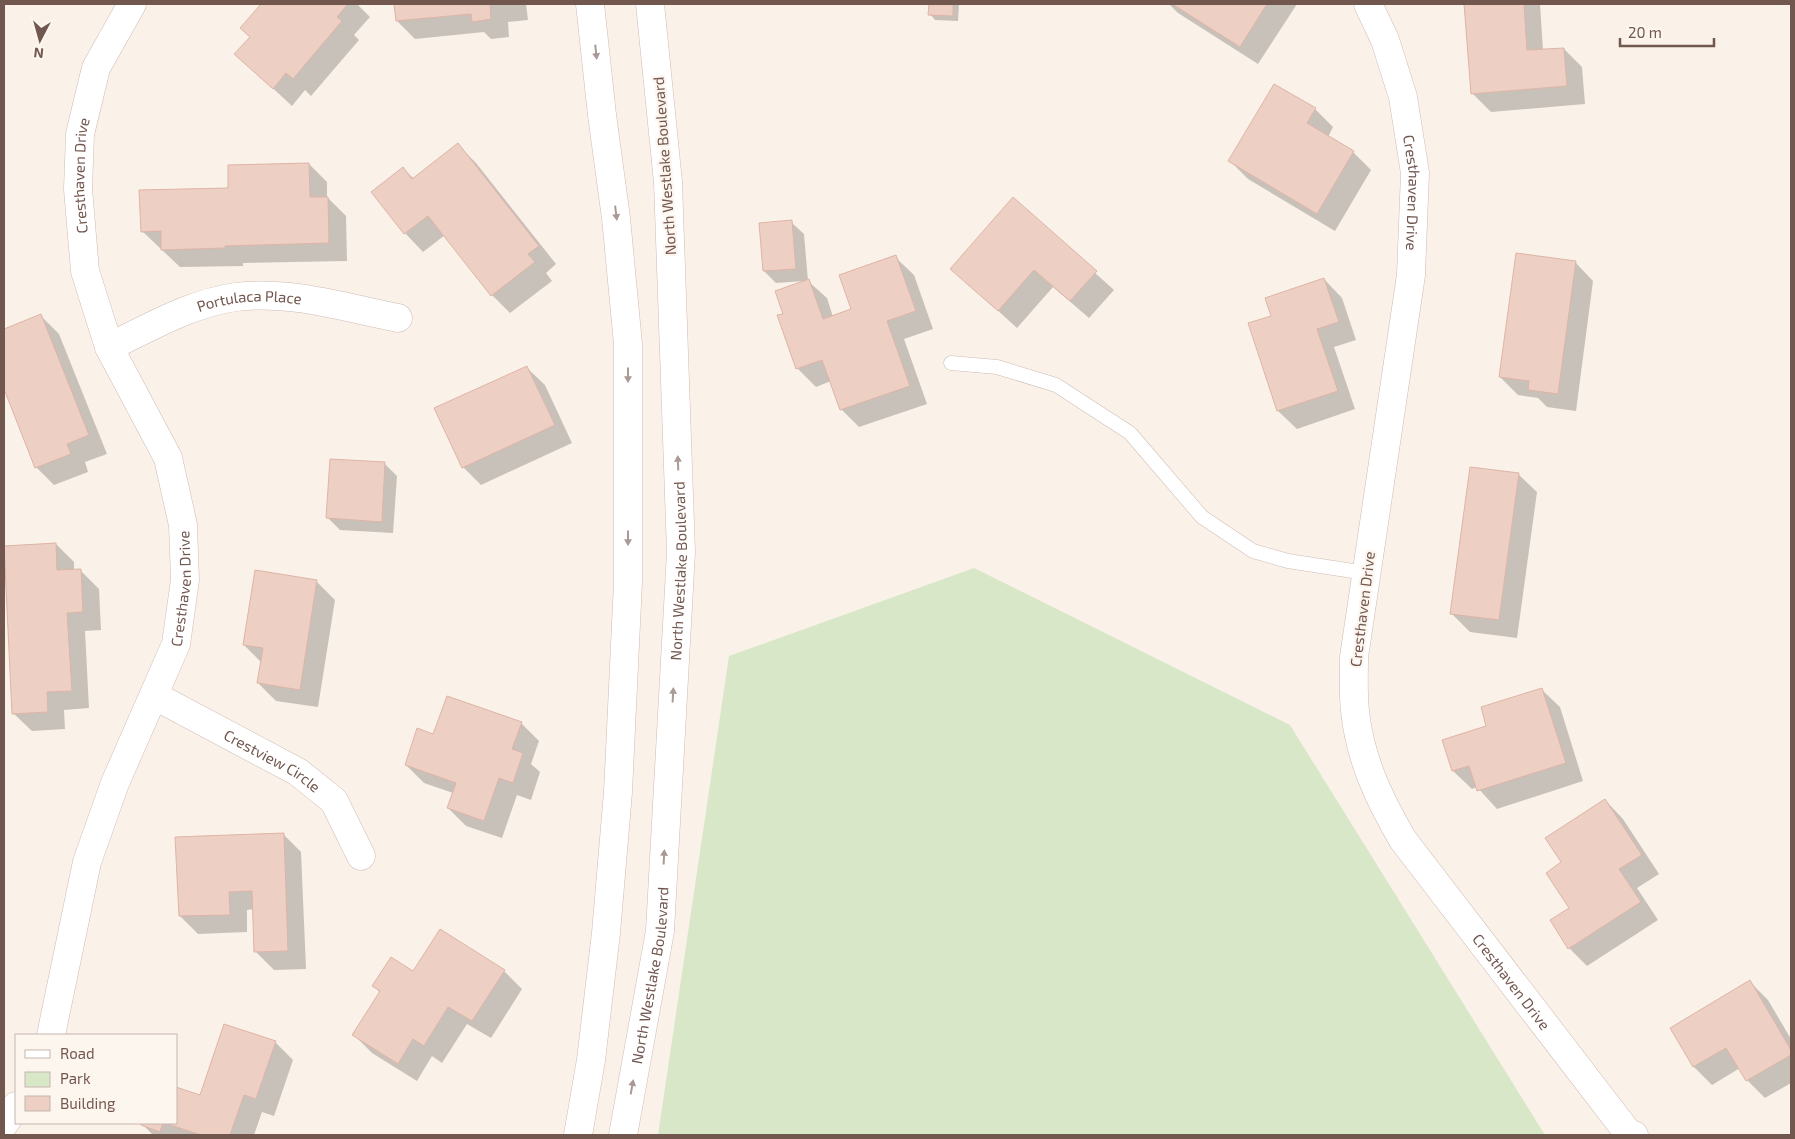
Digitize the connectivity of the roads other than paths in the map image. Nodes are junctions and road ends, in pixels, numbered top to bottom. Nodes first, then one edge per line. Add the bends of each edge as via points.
1 (132, 4) edge
2 (590, 4) edge
3 (650, 4) edge
4 (1368, 4) edge
5 (398, 318) dead end
6 (108, 347) junction
7 (951, 363) dead end
8 (1366, 573) junction
9 (155, 696) junction
10 (361, 856) dead end
11 (51, 1034) edge
12 (15, 1108) edge
13 (4, 1124) edge
14 (578, 1135) edge
15 (623, 1135) edge
16 (1634, 1135) edge

1 - 6 street, Cresthaven Drive via 96,68 80,134 78,189 85,271
2 -> 14 street via 628,344 628,582 618,792 606,933 591,1060
15 -> 3 street, North Westlake Boulevard via 660,931 681,552 668,182
4 - 8 street, Cresthaven Drive via 1403,97 1415,173 1411,275
5 - 6 street, Portulaca Place via 288,297 236,297 188,309
6 - 9 street, Cresthaven Drive via 168,458 183,525 185,580 176,644
7 - 8 lane via 997,367 1056,385 1130,433 1202,516 1253,552
8 - 16 street, Cresthaven Drive via 1354,657 1355,710 1363,754 1380,800 1403,840 1628,1133
9 - 10 street, Crestview Circle via 298,772 334,801
9 - 11 street, Cresthaven Drive via 116,782 87,862
12 - 13 street

